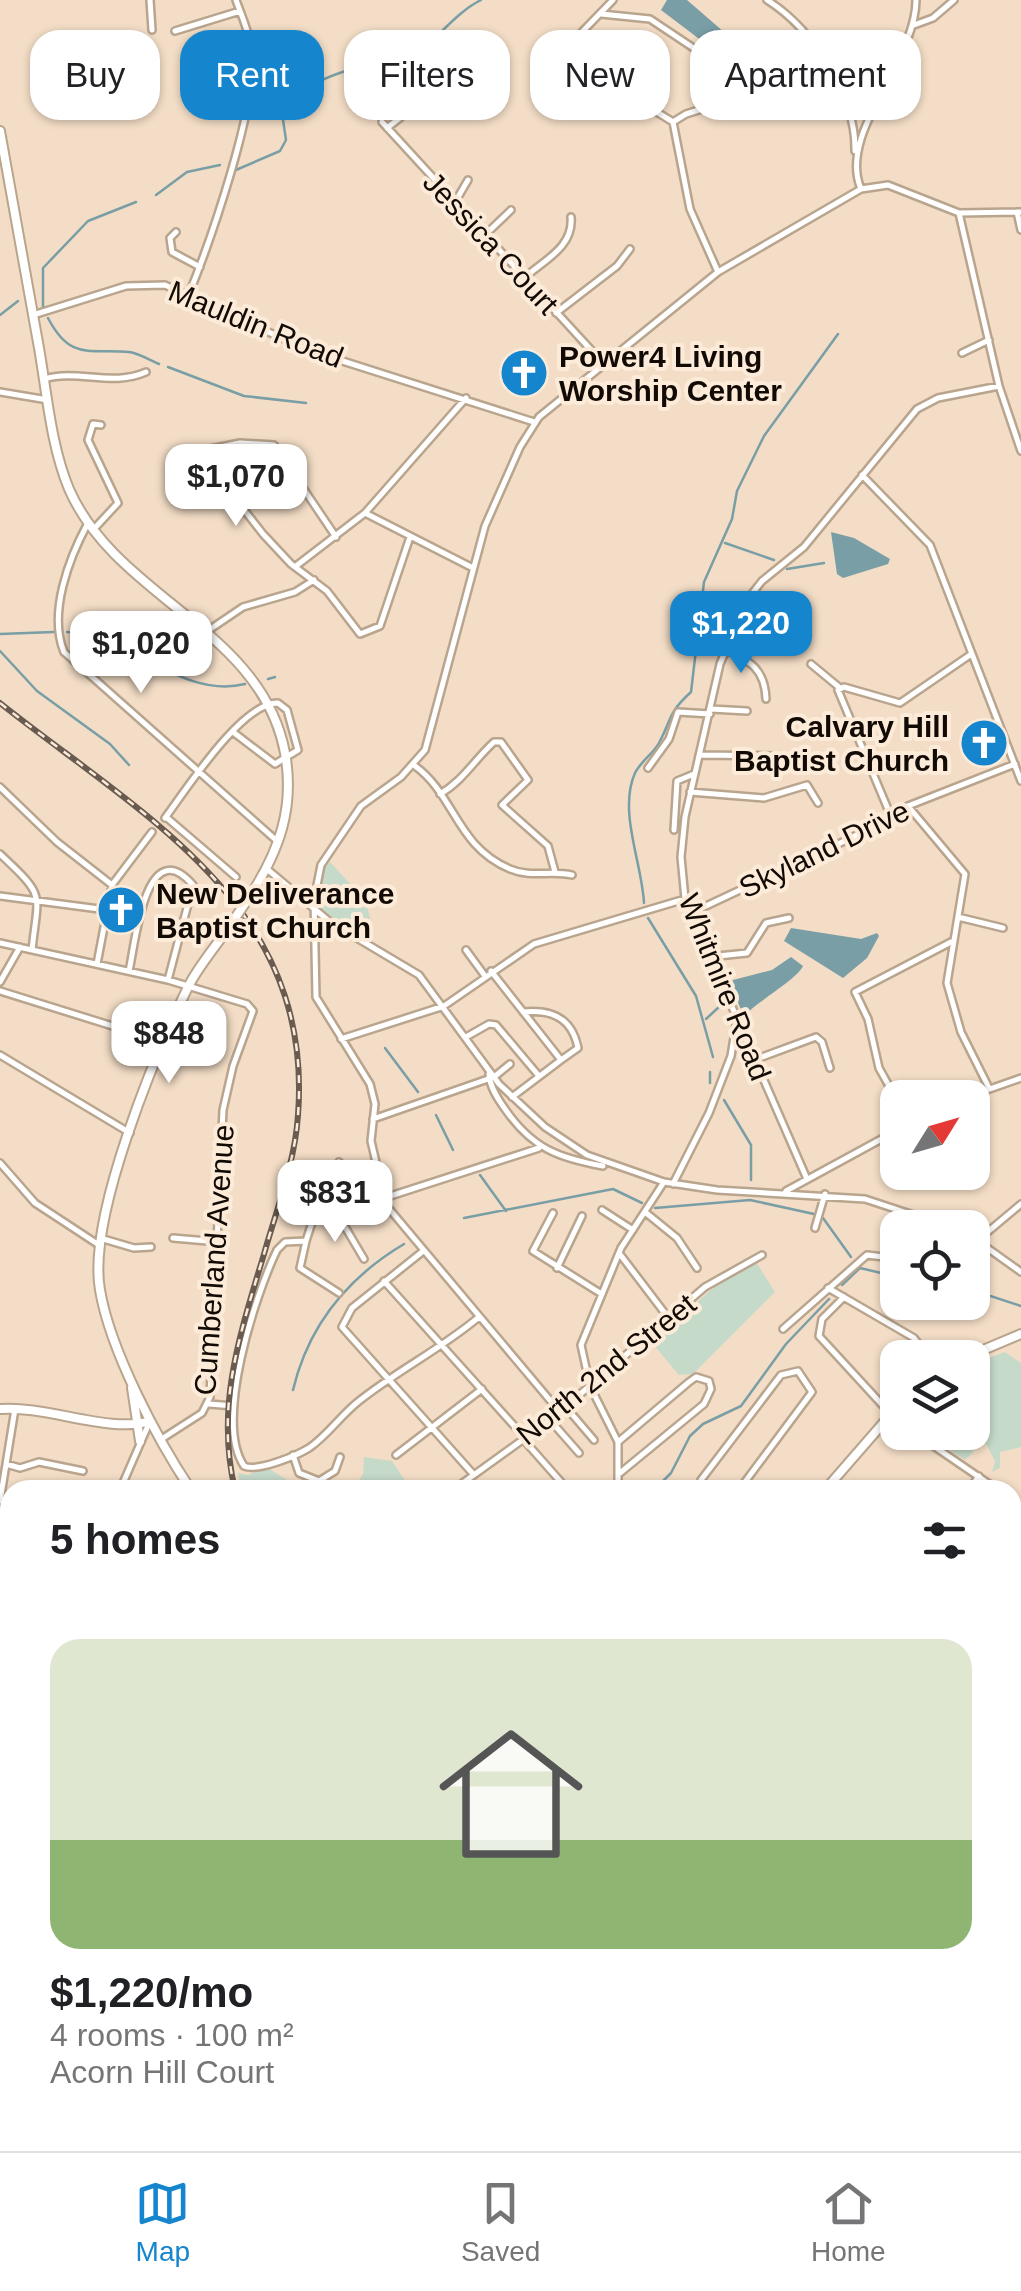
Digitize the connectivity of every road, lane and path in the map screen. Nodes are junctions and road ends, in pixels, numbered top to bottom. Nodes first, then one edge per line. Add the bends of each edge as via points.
1 (150, 0) edge
2 (236, 0) edge
3 (613, 0) edge
4 (767, 0) edge
5 (916, 0) edge
6 (954, 0) edge
7 (240, 11) junction
8 (601, 14) junction
9 (914, 25) junction
10 (152, 30) dead end
11 (175, 31) dead end
12 (690, 46) edge
13 (690, 113) edge
14 (397, 120) edge
15 (382, 122) dead end
16 (673, 122) junction
17 (387, 128) junction
18 (0, 132) edge
19 (855, 154) junction
20 (468, 180) dead end
21 (862, 189) junction
22 (454, 204) junction
23 (511, 210) dead end
24 (1019, 212) edge
25 (959, 213) junction
26 (571, 218) dead end
27 (1021, 230) edge
28 (176, 232) dead end
29 (487, 233) junction
30 (630, 249) dead end
31 (200, 266) junction
32 (718, 272) junction
33 (522, 280) junction
34 (189, 294) junction
35 (556, 313) junction
36 (33, 316) junction
37 (988, 340) junction
38 (962, 354) dead end
39 (602, 364) junction
40 (146, 372) dead end
41 (44, 380) junction
42 (999, 386) junction
43 (0, 392) edge
44 (466, 398) junction
45 (48, 400) junction
46 (536, 423) junction
47 (101, 424) dead end
48 (1020, 447) edge
49 (862, 475) junction
50 (365, 514) junction
51 (90, 527) junction
52 (336, 536) junction
53 (410, 538) junction
54 (294, 567) junction
55 (473, 568) junction
56 (314, 580) junction
57 (206, 632) junction
58 (725, 649) junction
59 (970, 655) junction
60 (810, 664) dead end
61 (840, 688) junction
62 (766, 698) dead end
63 (268, 703) junction
64 (711, 711) junction
65 (747, 711) dead end
66 (233, 732) junction
67 (699, 755) junction
68 (778, 756) dead end
69 (286, 761) junction
70 (1014, 764) junction
71 (414, 766) junction
72 (648, 768) dead end
73 (198, 772) junction
74 (694, 774) junction
75 (1021, 780) edge
76 (0, 787) edge
77 (690, 792) junction
78 (440, 794) junction
79 (818, 804) dead end
80 (908, 806) junction
81 (891, 815) junction
82 (674, 830) dead end
83 (152, 832) dead end
84 (280, 842) junction
85 (0, 854) edge
86 (267, 869) junction
87 (555, 872) junction
88 (572, 876) dead end
89 (236, 878) dead end
90 (112, 885) junction
91 (0, 896) edge
92 (685, 899) junction
93 (39, 900) junction
94 (107, 910) junction
95 (314, 911) junction
96 (690, 913) junction
97 (958, 917) junction
98 (789, 918) dead end
99 (1003, 928) dead end
100 (951, 942) junction
101 (0, 943) edge
102 (20, 947) junction
103 (32, 950) junction
104 (466, 950) dead end
105 (708, 957) junction
106 (97, 964) junction
107 (130, 971) junction
108 (488, 974) junction
109 (168, 980) junction
110 (0, 982) edge
111 (188, 987) junction
112 (0, 991) edge
113 (444, 1006) junction
114 (523, 1012) junction
115 (737, 1024) junction
116 (466, 1037) junction
117 (342, 1039) junction
118 (165, 1042) junction
119 (0, 1055) edge
120 (560, 1060) junction
121 (754, 1060) junction
122 (510, 1064) dead end
123 (830, 1068) dead end
124 (490, 1075) junction
125 (539, 1076) junction
126 (1021, 1078) edge
127 (886, 1080) edge
128 (985, 1080) edge
129 (990, 1088) edge
130 (512, 1097) junction
131 (373, 1119) junction
132 (130, 1132) junction
133 (880, 1140) edge
134 (539, 1148) junction
135 (339, 1162) dead end
136 (0, 1163) edge
137 (618, 1168) junction
138 (807, 1179) junction
139 (664, 1182) junction
140 (673, 1184) junction
141 (785, 1192) junction
142 (825, 1194) junction
143 (384, 1200) junction
144 (1021, 1204) edge
145 (602, 1210) dead end
146 (902, 1210) edge
147 (646, 1212) junction
148 (553, 1213) dead end
149 (338, 1214) junction
150 (582, 1216) dead end
151 (316, 1220) junction
152 (815, 1228) dead end
153 (990, 1228) edge
154 (633, 1230) junction
155 (173, 1238) dead end
156 (100, 1241) junction
157 (306, 1241) junction
158 (219, 1242) junction
159 (152, 1247) dead end
160 (990, 1250) edge
161 (422, 1252) junction
162 (619, 1253) junction
163 (762, 1254) dead end
164 (880, 1257) edge
165 (364, 1258) dead end
166 (557, 1268) junction
167 (697, 1268) dead end
168 (1021, 1272) edge
169 (384, 1281) junction
170 (828, 1288) junction
171 (338, 1293) dead end
172 (600, 1293) junction
173 (844, 1297) junction
174 (478, 1316) junction
175 (670, 1320) junction
176 (783, 1329) dead end
177 (1021, 1334) edge
178 (916, 1340) edge
179 (444, 1347) junction
180 (990, 1347) edge
181 (128, 1368) junction
182 (388, 1380) junction
183 (590, 1386) junction
184 (482, 1389) junction
185 (209, 1404) junction
186 (880, 1404) edge
187 (234, 1406) junction
188 (562, 1408) junction
189 (0, 1409) edge
190 (15, 1409) junction
191 (550, 1420) junction
192 (150, 1421) junction
193 (139, 1424) junction
194 (880, 1425) edge
195 (431, 1428) junction
196 (524, 1439) junction
197 (160, 1440) junction
198 (594, 1440) dead end
199 (140, 1442) junction
200 (618, 1442) junction
201 (940, 1450) edge
202 (579, 1453) dead end
203 (293, 1455) junction
204 (396, 1455) dead end
205 (340, 1457) dead end
206 (6, 1464) junction
207 (83, 1472) dead end
208 (620, 1473) junction
209 (474, 1475) junction
210 (980, 1476) junction
211 (4, 1480) edge
212 (124, 1480) edge
213 (185, 1480) edge
214 (317, 1480) edge
215 (321, 1480) edge
216 (467, 1480) edge
217 (559, 1480) edge
218 (619, 1480) edge
219 (701, 1480) edge
220 (746, 1480) edge
221 (833, 1480) edge
222 (977, 1480) edge
223 (985, 1480) edge

1 - 10 street
2 - 7 street
3 - 8 street
4 - 19 street via 791,18 837,84 851,115
5 - 9 street
6 - 9 street
7 - 11 street
7 - 31 street via 252,82
8 - 12 street via 650,19
8 - 16 street via 582,32 584,63
9 - 19 street
13 - 16 street
14 - 17 street
15 - 17 street, Jessica Court
16 - 32 street via 690,209
17 - 22 street, Jessica Court
18 - 36 main road
19 - 21 street
20 - 22 street
21 - 25 street via 888,185
21 - 32 street
22 - 29 street, Jessica Court
23 - 29 street
24 - 25 street
24 - 27 street
25 - 37 street
26 - 33 street via 564,245
28 - 31 street via 172,252
29 - 33 street, Jessica Court
30 - 35 street
31 - 34 street
32 - 39 street
33 - 35 street, Jessica Court
34 - 36 street, Mauldin Road via 138,283
34 - 44 street, Mauldin Road via 308,350
35 - 39 street, Jessica Court
36 - 41 main road
37 - 38 street
37 - 42 street
39 - 46 street
40 - 41 street
41 - 45 main road
42 - 48 street
42 - 49 street, Whitmire Road via 926,403
43 - 45 street
44 - 46 street, Mauldin Road
44 - 50 street
45 - 51 main road via 65,477
46 - 55 street via 495,502
47 - 51 street via 93,424 88,440 118,503
49 - 58 street, Whitmire Road via 804,547 756,586
49 - 59 street via 930,545
50 - 52 street
50 - 53 street
51 - 57 main road via 124,566
51 - 73 street via 64,588 64,652
52 - 54 street
52 - 54 street via 274,445 210,450 220,479
53 - 55 street
53 - 56 street via 375,630 354,631
54 - 56 street
55 - 71 street via 429,742
56 - 57 street via 243,607
57 - 63 main road via 247,669
58 - 62 street via 759,669
58 - 64 street, Whitmire Road
59 - 61 street via 900,703
59 - 70 street
60 - 61 street
61 - 81 street
63 - 66 street
63 - 69 main road
63 - 69 street via 282,705 293,727 298,750
64 - 65 street
64 - 67 street, Whitmire Road
64 - 72 street via 678,712
66 - 69 street via 268,762
66 - 73 street
67 - 68 street
67 - 74 street, Whitmire Road
69 - 84 main road
70 - 75 street
70 - 80 street, Skyland Drive
71 - 78 street
71 - 95 street via 352,816 317,874
73 - 84 street
73 - 89 street via 165,817
74 - 77 street, Whitmire Road
74 - 82 street via 677,781
76 - 90 street
77 - 79 street via 764,798 808,785
77 - 92 street, Whitmire Road via 681,857
78 - 87 street via 477,849 524,873
78 - 87 street via 501,742 528,780 502,805 548,846
80 - 81 street, Skyland Drive
80 - 97 street via 964,874
81 - 96 street, Skyland Drive
83 - 90 street
84 - 86 main road
85 - 93 street
86 - 95 street
86 - 111 main road, bridge
87 - 88 street
90 - 94 street
91 - 93 street
92 - 96 street, Whitmire Road
92 - 108 street via 534,944
93 - 94 street
93 - 103 street
94 - 106 street
95 - 113 street via 411,968
95 - 117 street via 316,998
96 - 105 street, Whitmire Road
97 - 99 street
97 - 100 street
98 - 105 street via 766,923 747,953
100 - 127 street via 855,992
100 - 128 street via 947,983 954,1012
101 - 102 street
102 - 103 street
102 - 110 street
103 - 106 street
104 - 108 street
105 - 115 street, Whitmire Road
106 - 107 street
107 - 109 street
107 - 109 street via 150,882 174,873 193,885
108 - 113 street
108 - 114 street
109 - 111 street
111 - 118 main road
111 - 158 street, Cumberland Avenue via 246,1004 252,1012 225,1096
112 - 118 street
113 - 116 street
113 - 117 street
114 - 120 street
114 - 120 street via 552,1013 569,1025 578,1048
115 - 121 street, Whitmire Road
115 - 140 street via 709,1113
116 - 124 street
116 - 125 street via 496,1024
117 - 131 street via 370,1084
118 - 132 main road
119 - 132 street
120 - 125 street
121 - 123 street via 816,1037
121 - 138 street, Whitmire Road
122 - 124 street
124 - 130 street
124 - 131 street
124 - 134 street via 507,1112
125 - 130 street
126 - 129 street
130 - 137 street via 565,1141
131 - 143 street
132 - 156 main road
133 - 138 street
134 - 137 street
134 - 143 street
135 - 151 street via 324,1186
136 - 156 street via 35,1203
137 - 139 street
138 - 141 street
139 - 140 street
139 - 147 street
140 - 141 street
141 - 142 street
142 - 146 street
142 - 152 street
143 - 149 street
143 - 161 street
144 - 153 street
145 - 154 street
147 - 154 street
147 - 167 street
148 - 166 street via 533,1251
149 - 151 street
149 - 165 street
150 - 166 street
151 - 157 street
154 - 162 street
155 - 158 street
156 - 159 street
156 - 181 main road via 100,1290
157 - 171 street via 300,1268
157 - 187 street via 285,1242 274,1258
158 - 185 street, Cumberland Avenue
160 - 168 street
161 - 169 street
161 - 174 street
162 - 172 street
162 - 175 street
163 - 175 street, North 2nd Street via 714,1281
164 - 170 street via 867,1255
166 - 172 street
169 - 179 street
169 - 182 street via 342,1324
170 - 173 street
170 - 176 street
172 - 183 street via 581,1344
173 - 178 street
173 - 186 street via 822,1320 820,1336
174 - 179 street
174 - 188 street
175 - 183 street, North 2nd Street
177 - 180 main road
179 - 182 street
179 - 184 street
181 - 192 main road
181 - 193 main road
182 - 195 street
182 - 203 street
183 - 188 street, North 2nd Street
183 - 200 street
184 - 195 street
184 - 196 street
185 - 187 street
185 - 197 street, Cumberland Avenue
187 - 203 street via 239,1458 250,1470
188 - 191 street, North 2nd Street
188 - 198 street
189 - 190 main road
190 - 193 main road
190 - 206 street
191 - 196 street, North 2nd Street
191 - 202 street
192 - 193 main road
192 - 197 main road
192 - 199 street
193 - 199 main road
194 - 221 main road
195 - 204 street
195 - 209 street
196 - 209 street, North 2nd Street
196 - 217 street
197 - 213 main road
199 - 212 street
200 - 208 street
200 - 208 street via 696,1377 712,1385 704,1404
201 - 210 street
203 - 214 street via 300,1473
205 - 215 street via 335,1471
206 - 207 street via 39,1462
206 - 211 street
208 - 218 street
209 - 216 street, North 2nd Street
210 - 222 street
210 - 223 street
219 - 220 street via 780,1376 798,1371 812,1392

